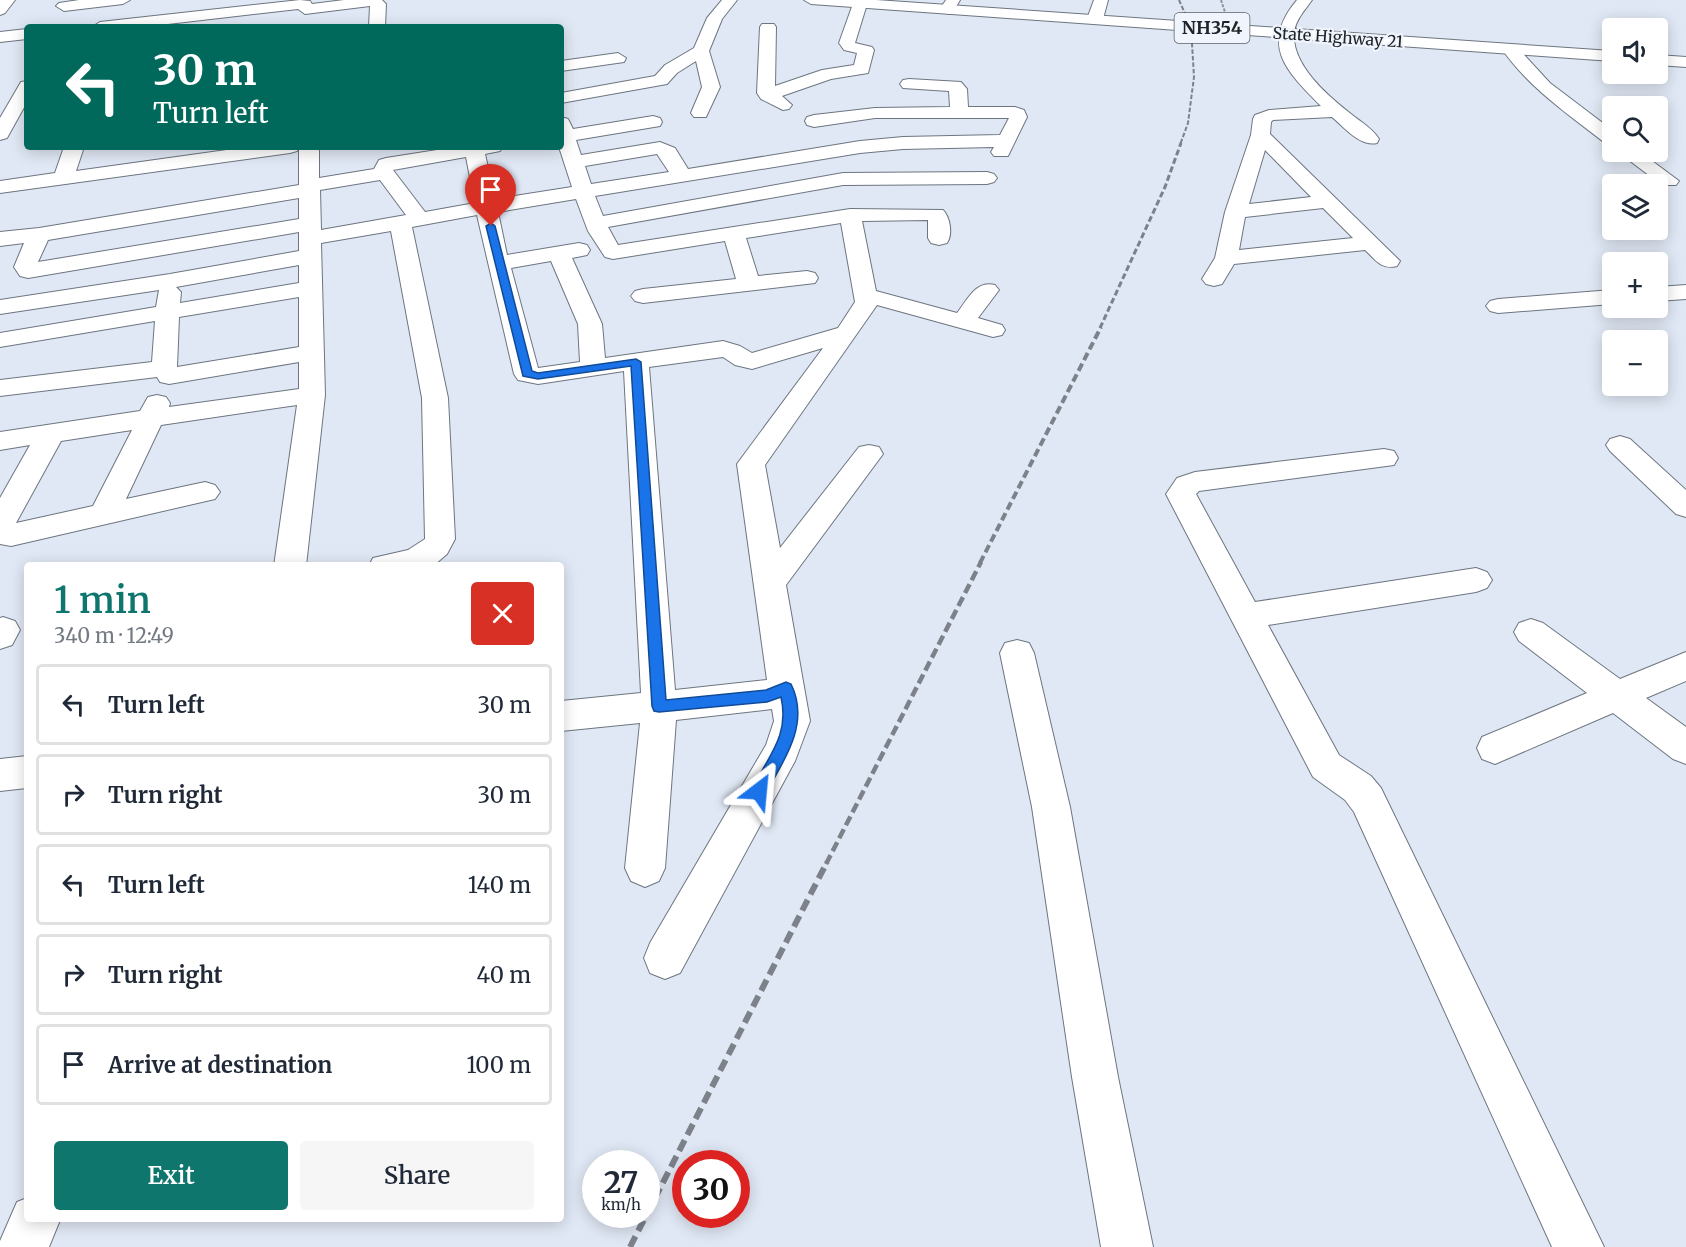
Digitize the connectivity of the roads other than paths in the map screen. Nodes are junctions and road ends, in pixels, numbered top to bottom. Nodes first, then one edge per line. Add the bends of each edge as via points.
1 (8, 0) edge
2 (123, 0) edge
3 (189, 0) edge
4 (730, 0) edge
5 (811, 0) edge
6 (1101, 0) edge
7 (1305, 0) edge
8 (67, 3) edge
9 (305, 4) edge
10 (859, 4) junction
11 (920, 4) edge
12 (950, 5) edge
13 (0, 10) edge
14 (181, 18) junction
15 (1095, 19) junction
16 (54, 20) dead end
17 (127, 24) edge
18 (307, 24) edge
19 (377, 24) edge
20 (768, 27) dead end
21 (1287, 33) junction
22 (24, 34) edge
23 (0, 37) edge
24 (1510, 49) junction
25 (701, 51) junction
26 (1602, 56) edge
27 (1668, 61) edge
28 (1686, 62) edge
29 (564, 65) edge
30 (909, 84) dead end
31 (635, 86) junction
32 (24, 91) edge
33 (767, 95) junction
34 (564, 98) edge
35 (1336, 111) junction
36 (959, 112) junction
37 (700, 113) dead end
38 (814, 120) junction
39 (24, 121) edge
40 (652, 122) dead end
41 (2, 126) edge
42 (1602, 131) edge
43 (564, 132) edge
44 (564, 134) edge
45 (1260, 135) junction
46 (1370, 140) dead end
47 (860, 147) junction
48 (73, 150) edge
49 (245, 150) edge
50 (309, 150) edge
51 (471, 150) edge
52 (484, 150) edge
53 (155, 156) edge
54 (575, 162) junction
55 (1642, 162) edge
56 (385, 172) junction
57 (682, 176) junction
58 (63, 178) junction
59 (987, 178) dead end
60 (1669, 181) dead end
61 (0, 187) edge
62 (309, 188) junction
63 (584, 192) junction
64 (1327, 201) junction
65 (487, 207) junction
66 (1236, 212) junction
67 (168, 213) junction
68 (850, 215) junction
69 (410, 220) junction
70 (597, 223) junction
71 (733, 232) junction
72 (39, 235) junction
73 (939, 238) dead end
74 (0, 239) edge
75 (309, 240) junction
76 (1371, 243) junction
77 (168, 248) junction
78 (559, 253) junction
79 (1226, 258) junction
80 (1389, 261) dead end
81 (498, 263) junction
82 (632, 276) junction
83 (807, 278) dead end
84 (1214, 279) dead end
85 (170, 281) junction
86 (749, 284) junction
87 (310, 288) junction
88 (987, 290) dead end
89 (1686, 292) edge
90 (1668, 293) edge
91 (866, 295) junction
92 (1602, 298) edge
93 (1498, 306) dead end
94 (0, 307) edge
95 (168, 313) junction
96 (962, 323) junction
97 (993, 330) dead end
98 (847, 333) junction
99 (0, 340) edge
100 (310, 352) junction
101 (636, 362) junction
102 (593, 368) junction
103 (166, 372) junction
104 (0, 388) edge
105 (312, 395) junction
106 (151, 418) junction
107 (50, 435) junction
108 (0, 441) edge
109 (1620, 445) dead end
110 (869, 454) dead end
111 (1384, 458) dead end
112 (205, 492) dead end
113 (1686, 507) edge
114 (104, 514) junction
115 (0, 524) edge
116 (0, 531) edge
117 (291, 562) edge
118 (401, 562) edge
119 (1476, 580) dead end
120 (770, 583) junction
121 (1246, 616) junction
122 (1531, 632) dead end
123 (1017, 653) dead end
124 (1686, 666) edge
125 (786, 688) junction
126 (1618, 696) junction
127 (659, 706) junction
128 (564, 716) edge
129 (1495, 748) dead end
130 (1686, 748) edge
131 (24, 772) edge
132 (0, 775) edge
133 (645, 868) dead end
134 (665, 958) dead end
135 (34, 1222) edge
136 (22, 1247) edge
137 (1127, 1247) edge
138 (1578, 1247) edge

1 - 13 main road
2 - 8 main road
3 - 14 main road
4 - 25 main road via 715,18
5 - 10 main road, State Highway 21 / NH354
6 - 15 main road
7 - 21 main road via 1295,11
8 - 16 main road
9 - 14 main road
9 - 18 main road
9 - 19 main road via 374,1 378,4
10 - 11 main road, State Highway 21 / NH354
10 - 33 main road via 847,43 866,50 862,69 828,74
11 - 12 main road, State Highway 21 / NH354
12 - 15 main road, State Highway 21 / NH354
14 - 17 main road
15 - 21 main road, State Highway 21 / NH354
20 - 33 main road
21 - 24 main road, State Highway 21 / NH354
21 - 35 main road via 1293,65
22 - 23 main road
24 - 26 main road, State Highway 21 / NH354
24 - 42 main road via 1522,67
25 - 31 main road via 671,69 661,80
25 - 37 main road via 711,87
27 - 28 main road
29 - 31 main road via 614,51
30 - 36 main road via 955,86
31 - 34 main road
32 - 41 main road
33 - 38 main road
35 - 45 main road via 1269,115 1262,119
35 - 46 main road
36 - 38 main road via 875,113
36 - 47 main road via 1015,112 1018,117 1004,146 903,143
38 - 47 main road
39 - 41 main road
40 - 43 main road
44 - 54 main road
45 - 64 main road
45 - 66 main road
47 - 57 main road
48 - 58 main road
49 - 53 main road
50 - 62 main road
51 - 56 main road via 393,162 383,167
52 - 65 main road
53 - 58 main road
54 - 57 main road via 660,148 668,152
54 - 63 main road
55 - 60 main road
56 - 62 main road
56 - 69 main road
57 - 63 main road
58 - 61 main road
59 - 70 main road via 843,179
62 - 67 main road
62 - 75 main road
63 - 65 main road
63 - 70 main road
64 - 66 main road
64 - 76 main road
65 - 69 main road
65 - 81 main road
66 - 79 main road
67 - 72 main road
67 - 77 main road
68 - 71 main road
68 - 73 main road via 936,214
68 - 91 main road
69 - 75 main road
69 - 118 main road via 435,398 440,539 427,556
70 - 82 main road
71 - 82 main road
71 - 86 main road
72 - 74 main road
72 - 77 main road via 25,267 28,271
75 - 77 main road
75 - 85 main road
75 - 87 main road
76 - 79 main road
76 - 80 main road
77 - 85 main road
78 - 81 main road
78 - 82 main road
78 - 102 main road via 590,324
79 - 84 main road
81 - 102 main road via 527,374
82 - 86 main road
83 - 86 main road
85 - 94 main road
85 - 95 main road
87 - 95 main road
87 - 100 main road
88 - 96 main road
89 - 90 main road
91 - 96 main road
91 - 98 main road via 867,302
92 - 93 main road
95 - 99 main road
95 - 103 main road
96 - 97 main road
98 - 101 main road via 752,361 729,349
98 - 120 main road via 751,464
100 - 103 main road
100 - 105 main road
101 - 102 main road
101 - 127 main road
103 - 104 main road
103 - 106 main road
105 - 106 main road
105 - 117 main road
106 - 107 main road
106 - 114 main road
107 - 108 main road
107 - 115 main road
109 - 113 main road
110 - 120 main road
111 - 121 main road via 1195,482 1183,489 1181,494
112 - 114 main road
114 - 116 main road via 11,535
119 - 121 main road
120 - 125 main road
121 - 138 main road via 1326,766 1365,794
122 - 126 main road
123 - 137 main road via 1051,807
124 - 126 main road
125 - 127 main road via 767,696
125 - 134 main road via 792,721 782,750
126 - 129 main road
126 - 130 main road
127 - 128 main road
127 - 133 main road
131 - 132 main road
135 - 136 main road

